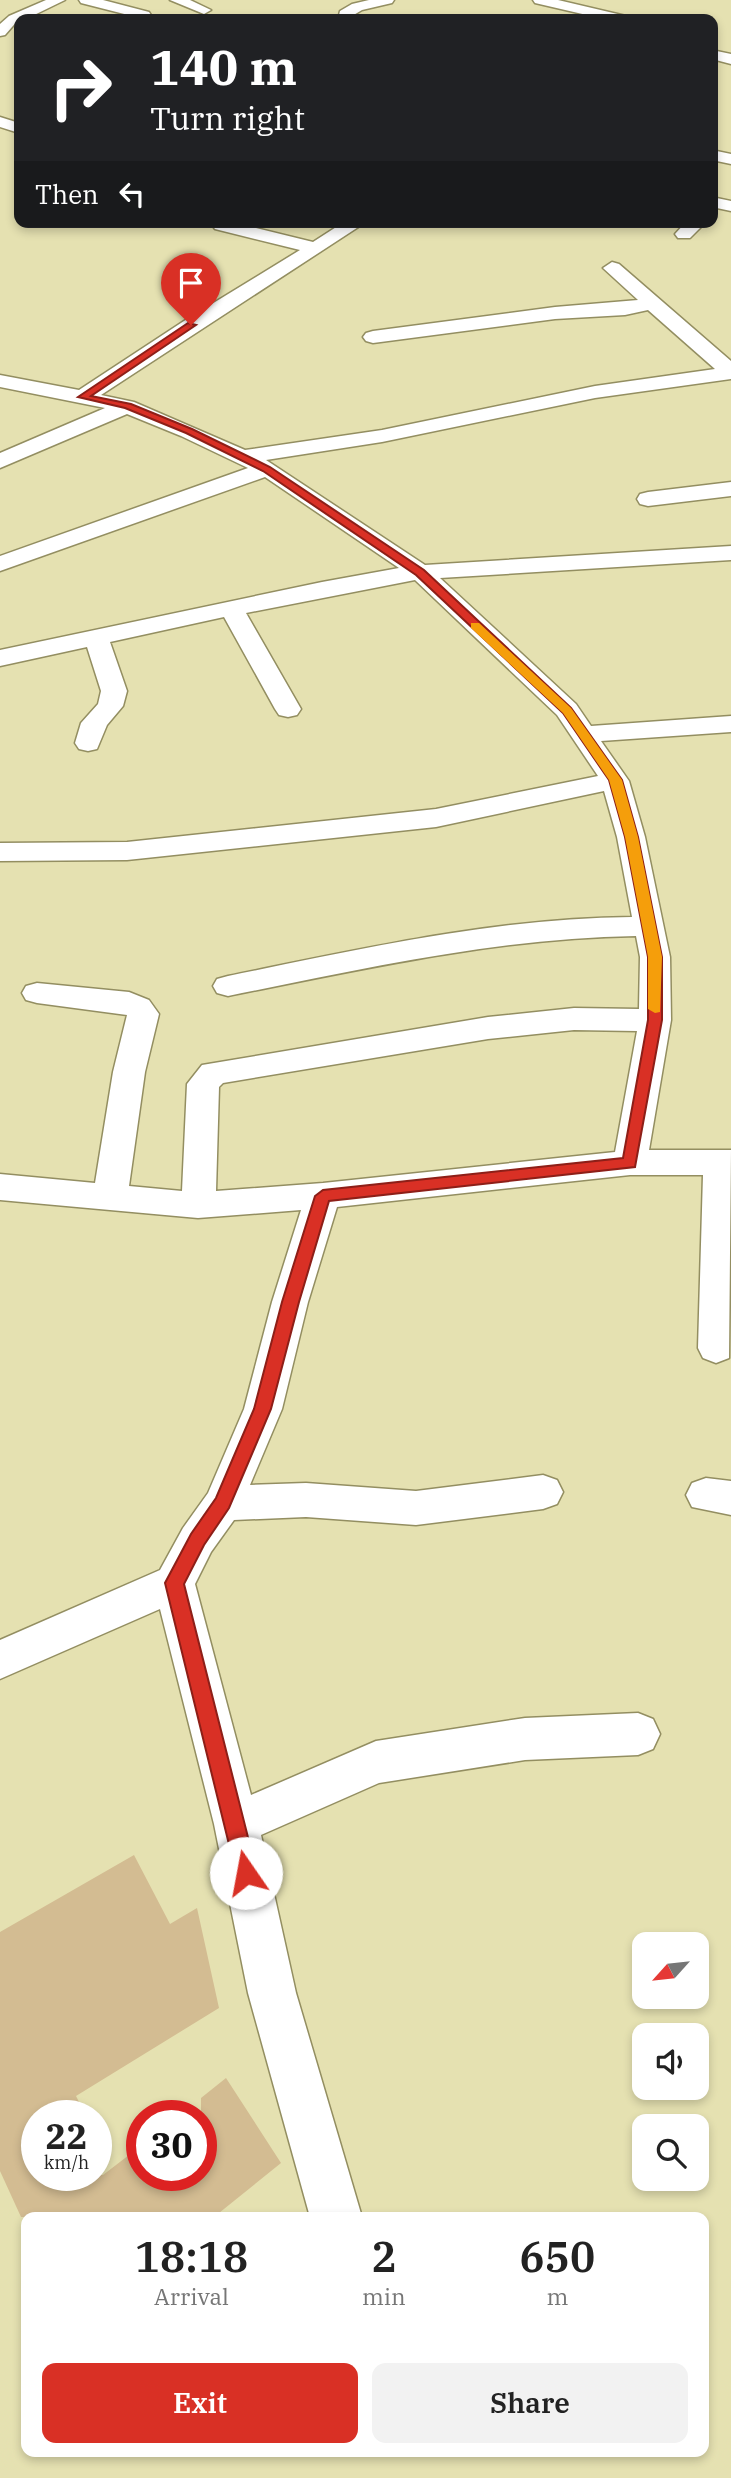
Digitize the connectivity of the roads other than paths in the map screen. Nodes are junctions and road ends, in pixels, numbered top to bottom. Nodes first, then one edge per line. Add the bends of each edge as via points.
1 (58, 0) edge
2 (86, 0) edge
3 (177, 0) edge
4 (387, 0) edge
5 (540, 0) edge
6 (204, 10) dead end
7 (26, 14) edge
8 (140, 14) edge
9 (345, 14) edge
10 (580, 14) edge
11 (14, 19) edge
12 (0, 32) edge
13 (233, 228) edge
14 (348, 228) edge
15 (316, 248) junction
16 (612, 268) dead end
17 (652, 303) junction
18 (373, 337) dead end
19 (731, 373) edge
20 (0, 381) edge
21 (83, 397) junction
22 (127, 406) junction
23 (242, 457) junction
24 (0, 461) edge
25 (267, 469) junction
26 (731, 489) edge
27 (648, 499) dead end
28 (731, 552) edge
29 (0, 564) edge
30 (420, 572) junction
31 (232, 609) junction
32 (97, 639) junction
33 (0, 658) edge
34 (288, 709) dead end
35 (731, 724) edge
36 (583, 734) junction
37 (88, 743) dead end
38 (615, 780) junction
39 (0, 852) edge
40 (648, 926) junction
41 (228, 986) dead end
42 (37, 993) dead end
43 (655, 1020) junction
44 (726, 1162) edge
45 (630, 1163) junction
46 (0, 1188) edge
47 (323, 1196) junction
48 (110, 1199) junction
49 (198, 1205) junction
50 (716, 1348) dead end
51 (543, 1492) dead end
52 (223, 1503) junction
53 (174, 1583) junction
54 (0, 1660) edge
55 (638, 1734) dead end
56 (236, 1824) junction
57 (336, 2212) edge

1 - 7 street
2 - 8 street
3 - 6 street
4 - 9 street
5 - 10 street
11 - 12 street
13 - 15 street
14 - 15 street
15 - 21 street
16 - 17 street
17 - 18 street
17 - 19 street
19 - 23 street via 595,392 382,436
20 - 21 street
21 - 22 street
22 - 23 street
22 - 24 street
23 - 25 street
25 - 29 street
25 - 30 street
26 - 27 street
28 - 30 street
30 - 31 street
30 - 36 street via 567,710
31 - 32 street
31 - 34 street
32 - 33 street
32 - 37 street via 114,691 110,706 94,723
35 - 36 street
36 - 38 street
38 - 39 street via 436,818 127,850
38 - 40 street
40 - 41 street via 573,927 500,937
40 - 43 street via 655,957
42 - 48 street via 129,1003 143,1014 129,1072
43 - 45 street
43 - 49 street via 574,1019 488,1028 213,1073 203,1084
44 - 45 street
44 - 50 street
45 - 47 street
46 - 48 street
47 - 49 street
47 - 52 street via 263,1409
48 - 49 street
51 - 52 street via 416,1508 306,1500
52 - 53 street
53 - 54 street
53 - 56 street
55 - 56 street via 525,1740 376,1762
56 - 57 street via 272,1993

